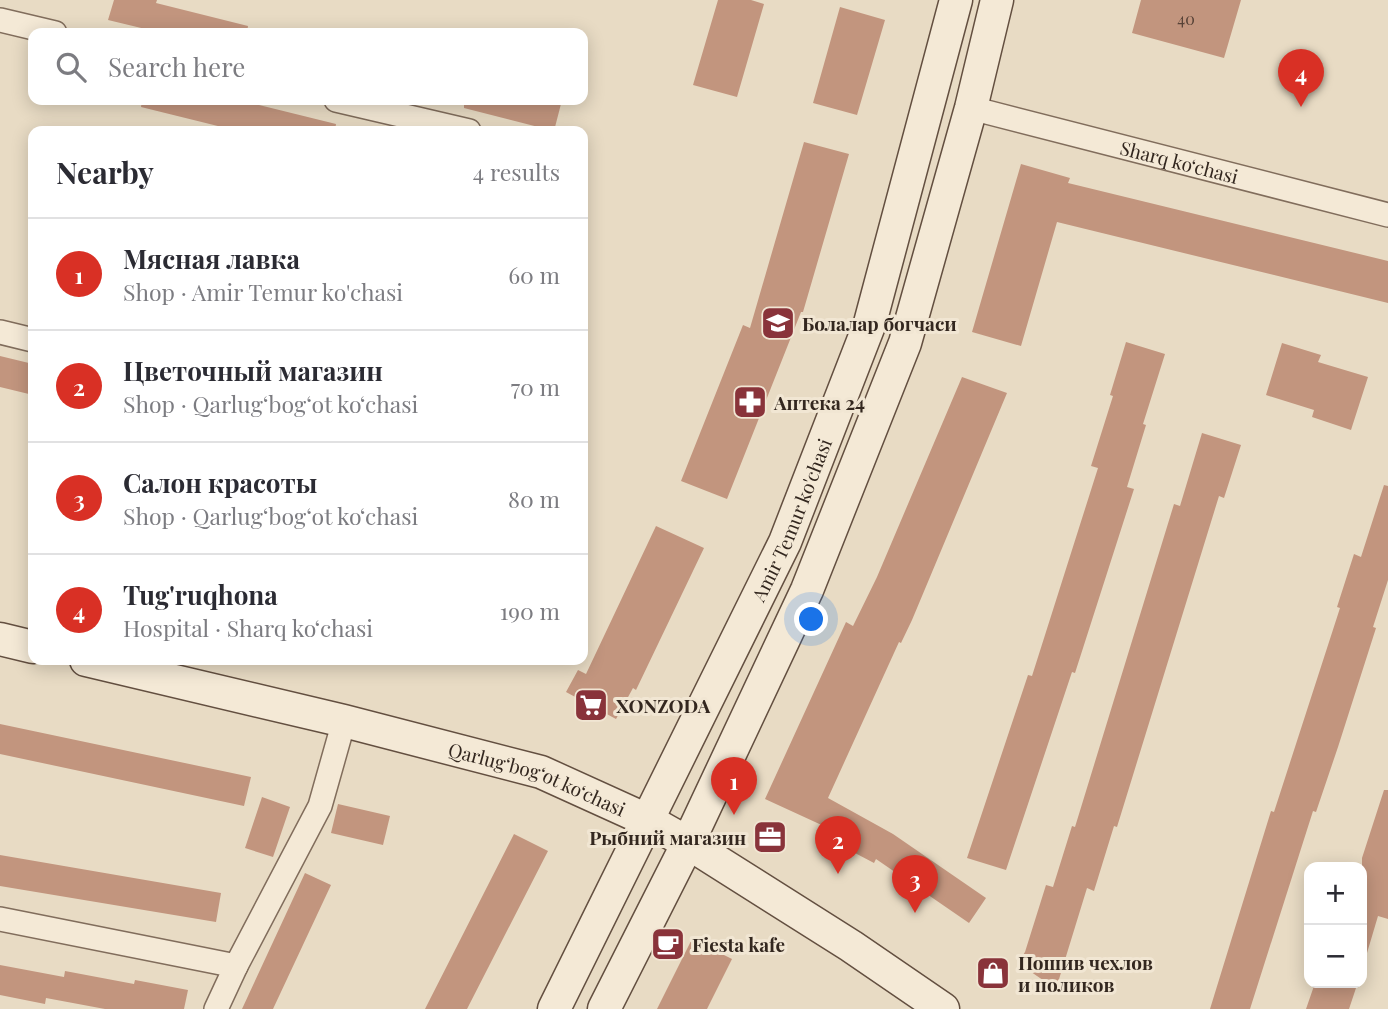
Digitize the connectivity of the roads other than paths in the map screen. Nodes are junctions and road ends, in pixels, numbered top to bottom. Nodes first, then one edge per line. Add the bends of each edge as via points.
1 (956, 0) edge
2 (997, 0) edge
3 (0, 20) edge
4 (34, 28) edge
5 (357, 105) edge
6 (971, 108) junction
7 (448, 126) edge
8 (1388, 215) edge
9 (0, 332) edge
10 (28, 339) edge
11 (0, 639) edge
12 (28, 646) edge
13 (107, 665) edge
14 (344, 721) junction
15 (649, 821) junction
16 (688, 843) junction
17 (0, 919) edge
18 (236, 966) junction
19 (216, 1009) edge
20 (554, 1009) edge
21 (604, 1009) edge
22 (943, 1009) edge

1 - 15 main road, Amir Temur ko'chasi via 870,323 785,542
2 - 6 main road
3 - 4 street
5 - 7 street
6 - 8 street, Sharq ko‘chasi
6 - 16 main road via 905,343 807,590
9 - 10 street
11 - 12 main road
13 - 14 main road, Qarlug‘bog‘ot ko‘chasi
14 - 15 main road, Qarlug‘bog‘ot ko‘chasi via 541,772
14 - 18 street via 320,806
15 - 16 main road, Qarlug‘bog‘ot ko‘chasi
15 - 20 main road, Amir Temur ko'chasi
16 - 21 main road
16 - 22 main road, Qarlug‘bog‘ot ko‘chasi
17 - 18 street
18 - 19 street

